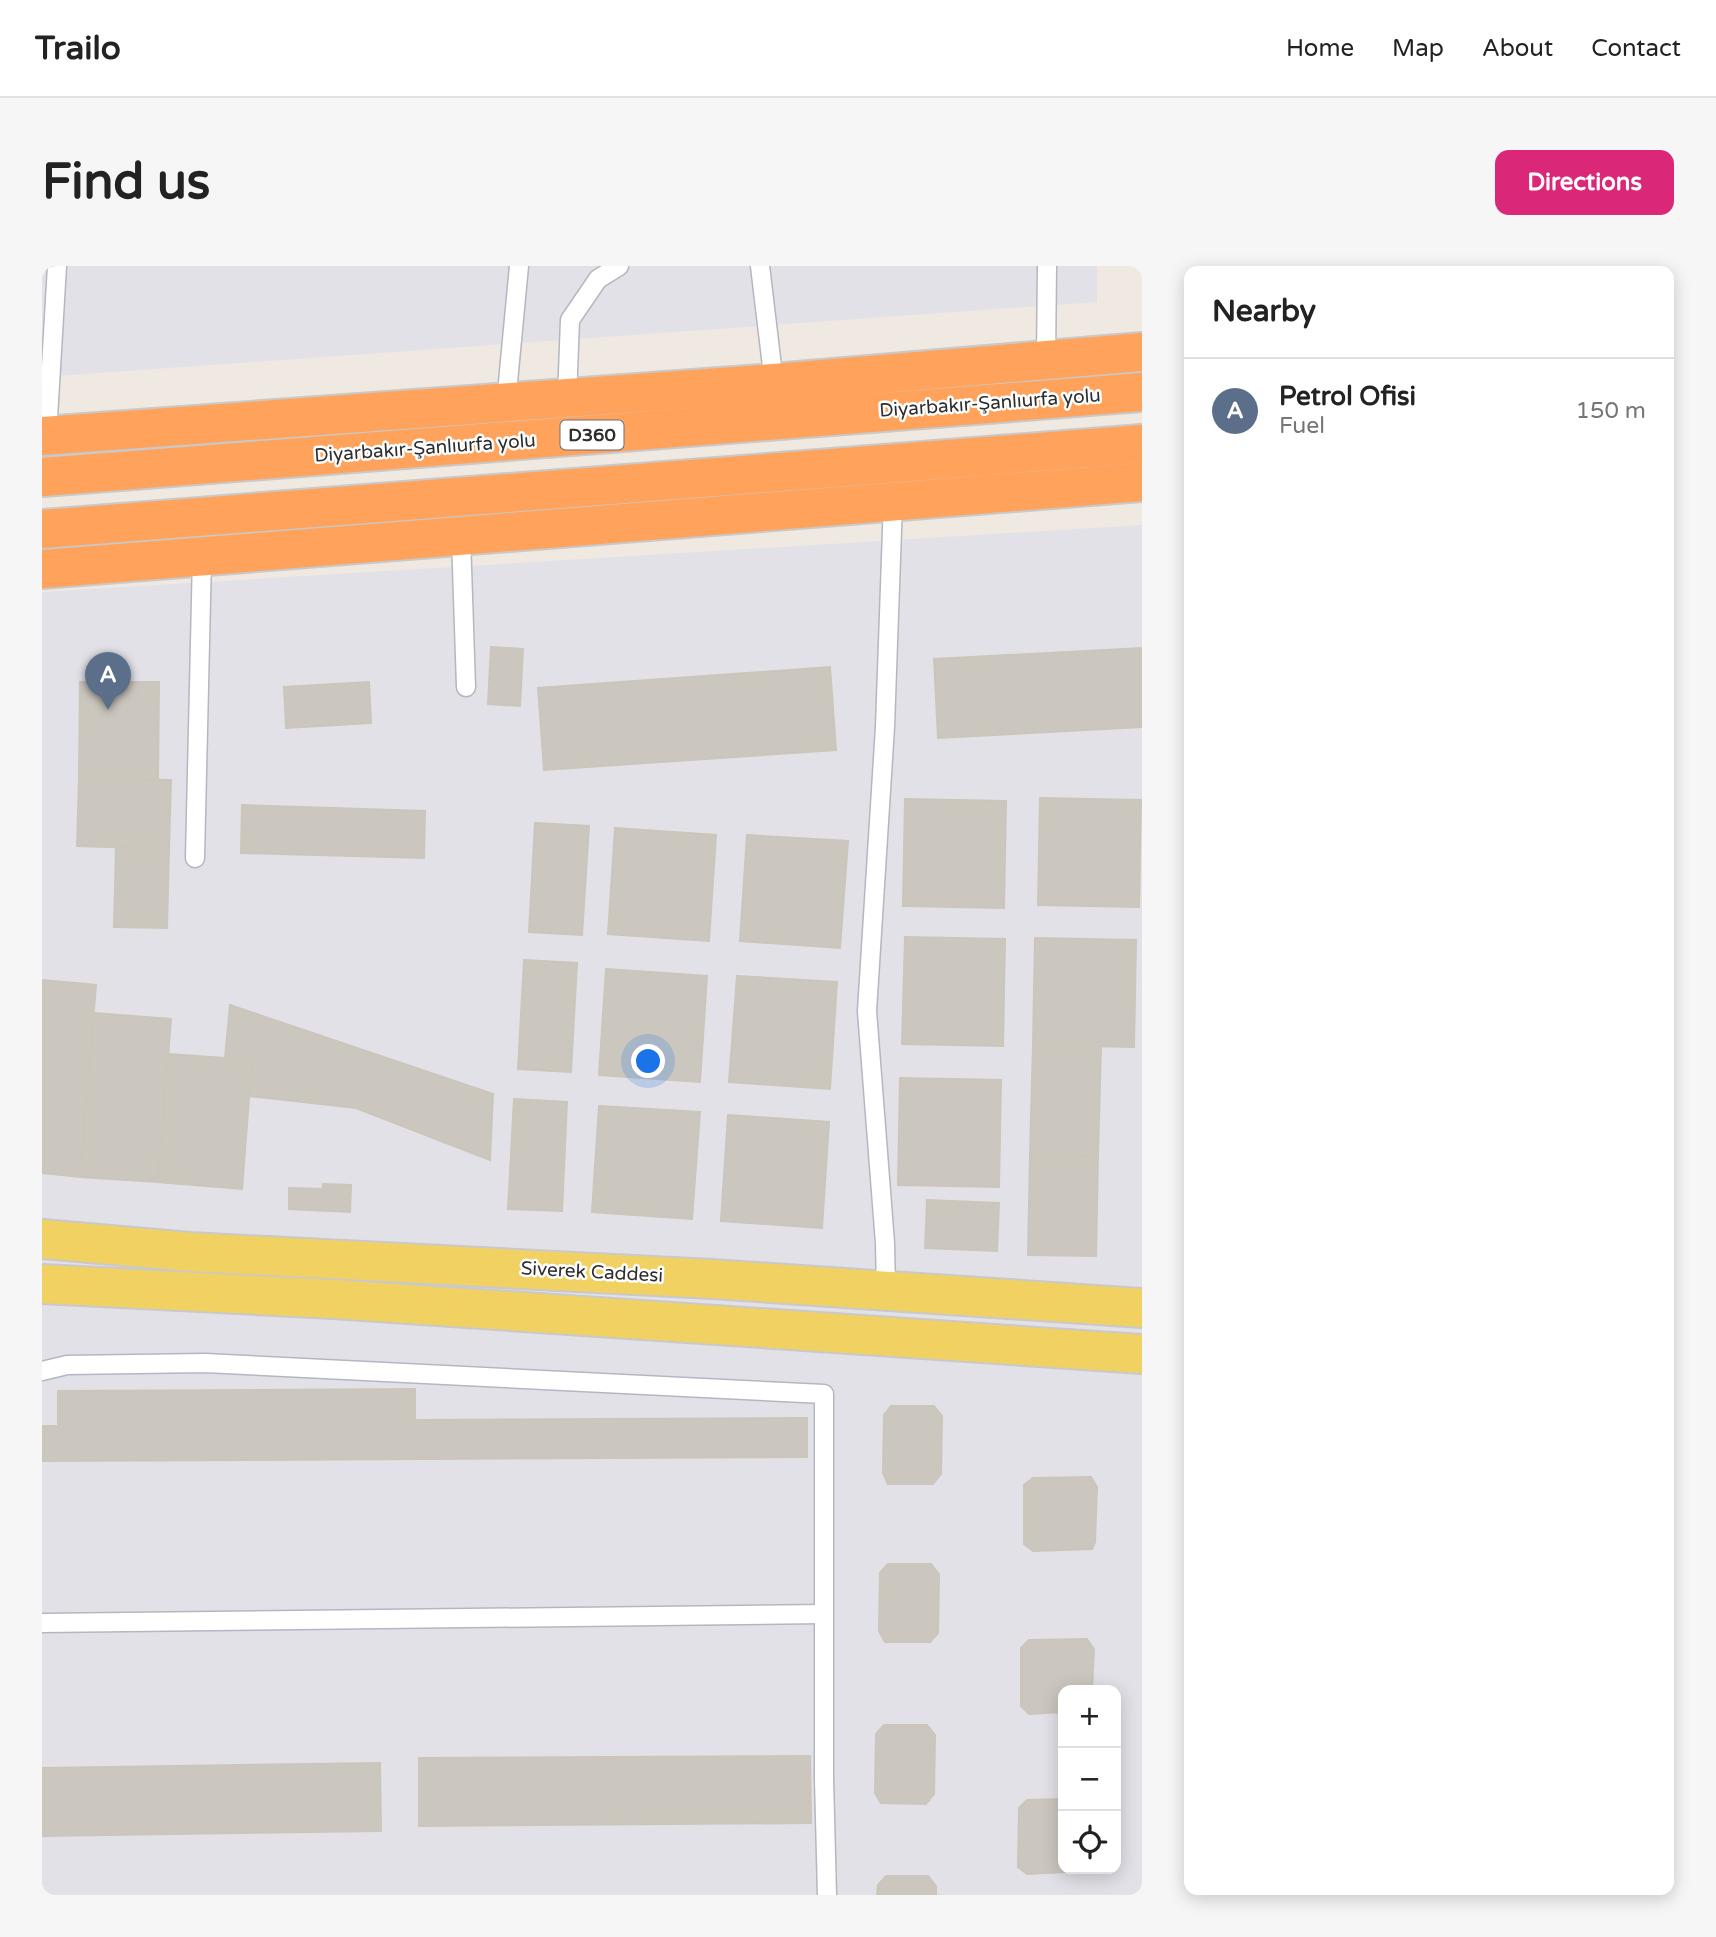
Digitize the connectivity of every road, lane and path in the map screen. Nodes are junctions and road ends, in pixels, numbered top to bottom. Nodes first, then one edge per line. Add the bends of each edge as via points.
1 (57, 266) edge
2 (519, 266) edge
3 (619, 266) edge
4 (760, 266) edge
5 (1047, 266) edge
6 (1142, 352) edge
7 (1046, 360) junction
8 (774, 383) junction
9 (1142, 392) edge
10 (566, 398) junction
11 (506, 402) junction
12 (45, 435) edge
13 (1142, 444) edge
14 (42, 477) edge
15 (1142, 482) edge
16 (893, 502) junction
17 (42, 529) edge
18 (461, 537) junction
19 (202, 557) junction
20 (42, 569) edge
21 (466, 687) dead end
22 (195, 858) dead end
23 (42, 1239) edge
24 (42, 1284) edge
25 (886, 1290) junction
26 (1142, 1308) edge
27 (1142, 1354) edge
28 (42, 1371) edge
29 (823, 1614) junction
30 (42, 1623) edge
31 (827, 1895) edge

1 - 12 lane
2 - 11 lane
3 - 10 lane via 598,279 570,320
4 - 8 lane
5 - 7 lane
6 - 7 highway
7 - 8 highway
8 - 10 highway
9 - 14 highway, Diyarbakır-Şanlıurfa yolu / D360
10 - 11 highway
11 - 12 highway
13 - 17 highway
15 - 16 highway
16 - 18 highway
16 - 25 lane via 867,1011
18 - 19 highway
18 - 21 lane
19 - 20 highway
19 - 22 lane
23 - 25 main road, Siverek Caddesi via 190,1252
24 - 27 main road
25 - 26 main road, Siverek Caddesi
28 - 29 lane via 67,1365 205,1363 824,1394
29 - 30 lane
29 - 31 lane

